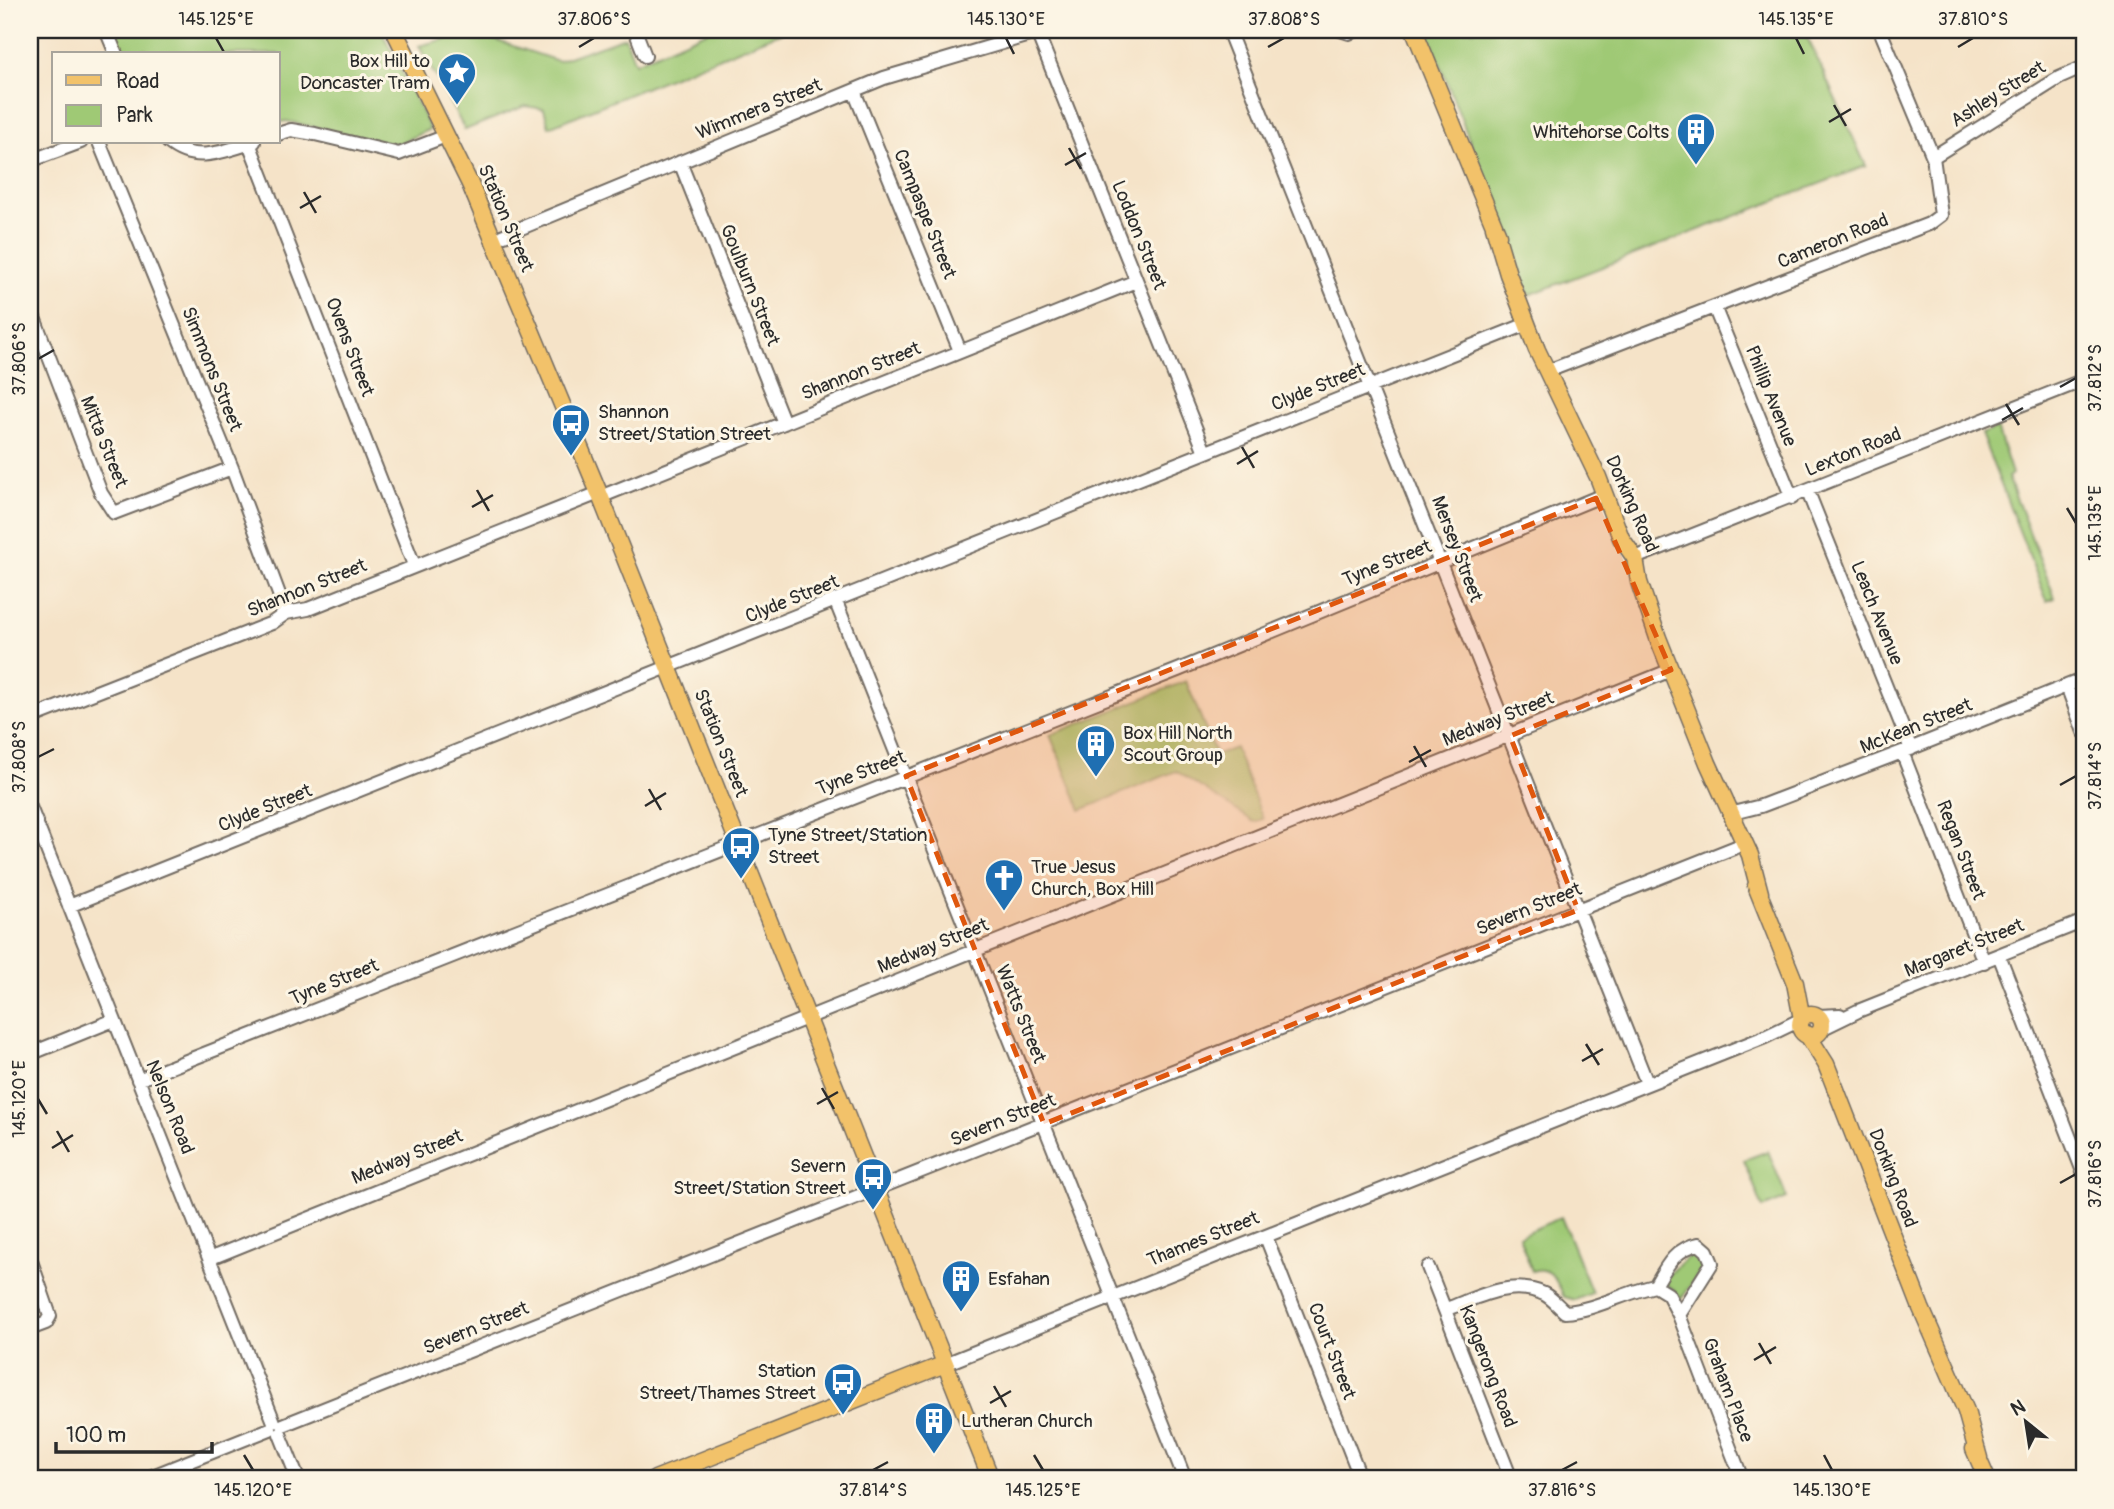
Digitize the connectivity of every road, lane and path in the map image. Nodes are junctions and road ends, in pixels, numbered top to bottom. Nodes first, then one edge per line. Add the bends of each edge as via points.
1 (106, 30) edge
2 (394, 30) edge
3 (635, 30) edge
4 (1228, 30) edge
5 (1340, 30) edge
6 (1357, 30) edge
7 (1414, 30) edge
8 (1880, 30) edge
9 (1042, 31) edge
10 (115, 52) edge
11 (645, 56) dead end
12 (2084, 67) edge
13 (854, 91) junction
14 (280, 133) edge
15 (446, 136) junction
16 (75, 144) edge
17 (100, 144) edge
18 (172, 144) edge
19 (247, 144) edge
20 (251, 144) edge
21 (1933, 157) junction
22 (30, 161) edge
23 (680, 162) junction
24 (492, 240) junction
25 (1514, 276) junction
26 (1136, 281) junction
27 (30, 307) edge
28 (1715, 309) junction
29 (1527, 324) junction
30 (960, 351) junction
31 (1551, 370) junction
32 (2084, 380) edge
33 (1373, 386) junction
34 (784, 423) junction
35 (1574, 429) junction
36 (1205, 452) junction
37 (232, 468) junction
38 (1808, 492) junction
39 (599, 495) junction
40 (1596, 498) junction
41 (1792, 498) junction
42 (1635, 558) junction
43 (1441, 562) junction
44 (414, 565) junction
45 (836, 602) junction
46 (286, 613) junction
47 (1658, 638) junction
48 (668, 669) junction
49 (1671, 670) junction
50 (2084, 679) edge
51 (2067, 686) junction
52 (30, 718) edge
53 (2084, 732) edge
54 (1510, 736) junction
55 (1906, 751) junction
56 (1707, 763) junction
57 (906, 776) junction
58 (30, 807) edge
59 (1735, 817) junction
60 (738, 841) junction
61 (1736, 847) junction
62 (1760, 893) junction
63 (69, 906) junction
64 (1578, 910) junction
65 (2084, 921) edge
66 (975, 950) junction
67 (1999, 955) junction
68 (1984, 962) junction
69 (807, 1016) junction
70 (114, 1020) junction
71 (1812, 1025) junction
72 (30, 1054) edge
73 (138, 1080) junction
74 (1647, 1083) junction
75 (1044, 1124) junction
76 (2084, 1174) edge
77 (876, 1191) junction
78 (1266, 1237) junction
79 (30, 1258) edge
80 (211, 1258) junction
81 (1428, 1267) dead end
82 (1655, 1286) junction
83 (1114, 1297) junction
84 (1447, 1309) junction
85 (1679, 1315) junction
86 (30, 1329) edge
87 (945, 1364) junction
88 (277, 1428) junction
89 (145, 1479) edge
90 (298, 1479) edge
91 (655, 1479) edge
92 (991, 1479) edge
93 (1185, 1479) edge
94 (1361, 1479) edge
95 (1511, 1479) edge
96 (1742, 1479) edge
97 (1987, 1479) edge

1 - 10 street
2 - 15 main road, Station Street
3 - 11 street
4 - 33 street, Mersey Street
5 - 6 street
7 - 25 main road, Dorking Road
8 - 21 street, Cameron Road
9 - 13 street, Wimmera Street
9 - 26 street, Loddon Street
12 - 21 street, Ashley Street
13 - 23 street, Wimmera Street
13 - 30 street, Campaspe Street
14 - 15 street via 291,130 315,134 399,154
15 - 24 main road, Station Street
16 - 22 street
17 - 37 street, Simmons Street
18 - 19 street via 185,154 199,156
20 - 44 street, Ovens Street
21 - 28 street, Cameron Road via 1941,215
23 - 24 street, Wimmera Street
23 - 34 street, Goulburn Street
24 - 39 main road, Station Street
25 - 29 main road, Dorking Road
25 - 31 main road, Dorking Road
26 - 30 street, Shannon Street
26 - 36 street, Loddon Street
27 - 37 street, Mitta Street via 101,493 114,513
28 - 31 street, Cameron Road
28 - 41 street, Phillip Avenue
29 - 31 main road, Dorking Road
29 - 33 street, Clyde Street
30 - 34 street, Shannon Street
31 - 35 main road, Dorking Road
32 - 38 street, Lexton Road
33 - 36 street, Clyde Street
33 - 43 street, Mersey Street
34 - 39 street, Shannon Street
35 - 40 main road, Dorking Road
35 - 42 main road, Dorking Road via 1621,538
36 - 45 street, Clyde Street
37 - 46 street, Simmons Street
38 - 41 street, Lexton Road
38 - 55 street, Leach Avenue
39 - 44 street, Shannon Street
39 - 48 main road, Station Street
40 - 43 street, Tyne Street
40 - 47 main road, Dorking Road via 1625,561 1632,591
41 - 42 street, Lexton Road
42 - 47 main road, Dorking Road
43 - 54 street, Mersey Street
43 - 57 street, Tyne Street
44 - 46 street, Shannon Street via 308,609
45 - 48 street, Clyde Street
45 - 57 street, Watts Street
46 - 52 street, Shannon Street via 272,623
47 - 49 main road, Dorking Road
48 - 60 main road, Station Street
48 - 63 street, Clyde Street
49 - 54 street, Medway Street
49 - 56 main road, Dorking Road
50 - 51 street, McKean Street
51 - 53 street
51 - 55 street, McKean Street
54 - 64 street, Mersey Street
54 - 66 street, Medway Street
55 - 59 street, McKean Street
55 - 68 street, Regan Street
56 - 59 main road, Dorking Road
56 - 61 main road, Dorking Road
57 - 60 street, Tyne Street
57 - 66 street, Watts Street
58 - 63 street, Nelson Road
59 - 62 main road, Dorking Road
60 - 69 main road, Station Street
60 - 73 street, Tyne Street
61 - 62 main road, Dorking Road
61 - 64 street, Severn Street
62 - 71 main road, Dorking Road
63 - 70 street, Nelson Road
64 - 74 street, Mersey Street
64 - 75 street, Severn Street
65 - 67 street, Margaret Street
66 - 69 street, Medway Street
66 - 75 street, Watts Street
67 - 68 street, Margaret Street
67 - 76 street
68 - 71 street, Margaret Street
69 - 77 main road, Station Street
69 - 80 street, Medway Street
70 - 72 street
70 - 73 street, Nelson Road
71 - 74 street, Thames Street via 1765,1037
71 - 97 main road, Dorking Road via 1946,1374 1966,1410
73 - 80 street, Nelson Road
74 - 78 street, Thames Street
75 - 77 street, Severn Street
75 - 83 street, Watts Street
77 - 87 main road, Station Street
77 - 88 street, Severn Street
78 - 83 street, Thames Street
78 - 94 street, Court Street
79 - 86 street via 50,1316 46,1323
80 - 88 street, Nelson Road
81 - 84 street, Kangerong Road
82 - 84 street via 1631,1290 1579,1311 1565,1312 1541,1293 1520,1289 1494,1290
82 - 85 street, Graham Place via 1668,1294
82 - 85 street via 1669,1262 1686,1246 1699,1244 1707,1251 1712,1263
83 - 87 street, Thames Street
83 - 93 street, Watts Street
84 - 95 street, Kangerong Road
85 - 96 street, Graham Place
87 - 91 main road, Thames Street
87 - 92 main road, Station Street
88 - 89 street, Severn Street
88 - 90 street, Nelson Road

